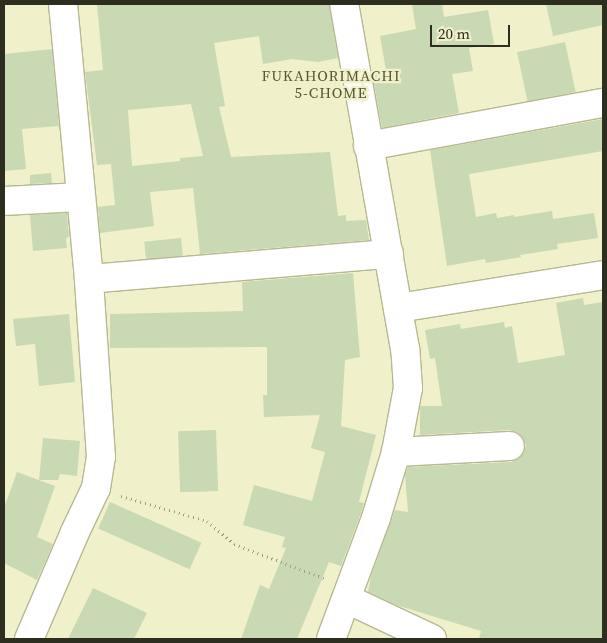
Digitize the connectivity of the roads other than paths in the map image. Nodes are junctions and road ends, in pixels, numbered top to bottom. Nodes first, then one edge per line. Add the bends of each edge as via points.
1 (63, 4) edge
2 (344, 4) edge
3 (603, 103) edge
4 (368, 146) junction
5 (81, 197) junction
6 (4, 201) edge
7 (388, 254) junction
8 (603, 276) edge
9 (89, 279) junction
10 (398, 308) junction
11 (510, 446) dead end
12 (396, 452) junction
13 (349, 594) junction
14 (29, 639) edge
15 (331, 639) edge
16 (432, 639) edge

1 - 5 street
2 - 4 street
3 - 4 street
4 - 7 street
5 - 6 street
5 - 9 street
7 - 9 street
7 - 10 street
8 - 10 street
9 - 14 street via 101,457 96,488
10 - 12 street via 408,388
11 - 12 street
12 - 13 street
13 - 15 street
13 - 16 street

